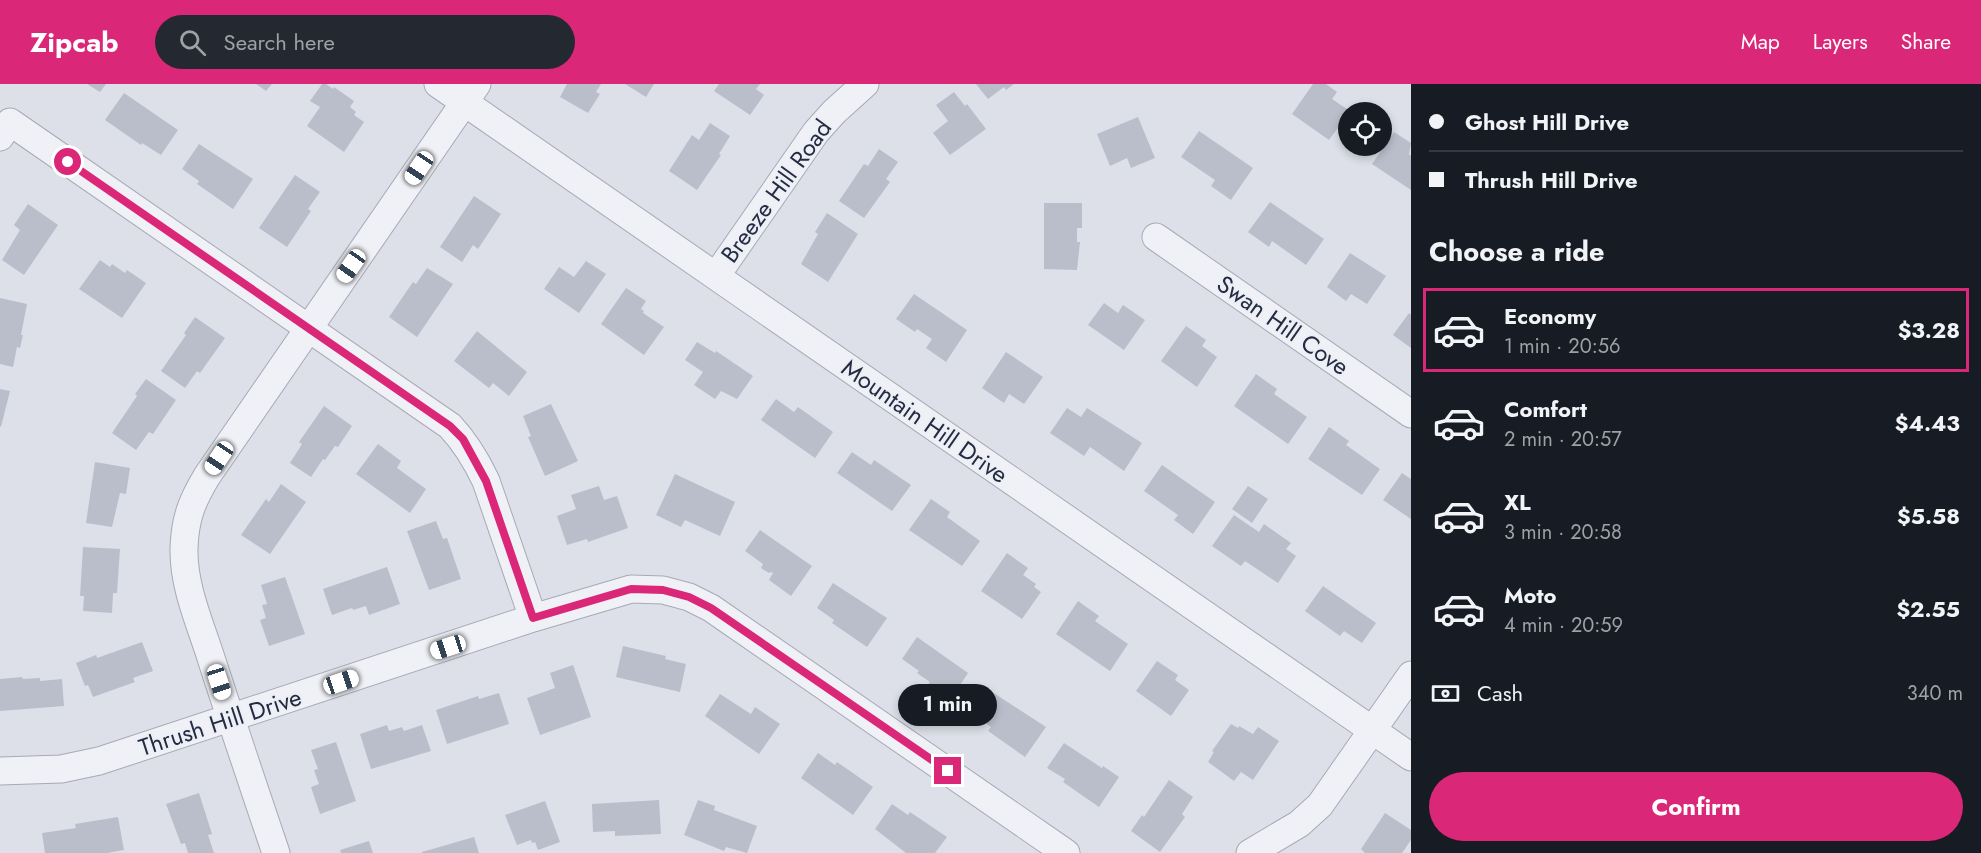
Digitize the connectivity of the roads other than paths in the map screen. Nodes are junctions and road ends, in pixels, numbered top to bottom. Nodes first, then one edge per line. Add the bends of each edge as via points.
1 (438, 84) edge
2 (866, 84) edge
3 (471, 93) edge
4 (5, 129) edge
5 (1156, 237) dead end
6 (716, 276) junction
7 (308, 329) junction
8 (1411, 414) edge
9 (533, 618) junction
10 (1411, 675) edge
11 (231, 719) junction
12 (1372, 731) junction
13 (1411, 758) edge
14 (0, 771) edge
15 (276, 853) edge
16 (1066, 853) edge
17 (1251, 853) edge

1 - 3 street, Mountain Hill Drive
2 - 6 street, Breeze Hill Road via 811,139
3 - 6 street, Mountain Hill Drive
3 - 7 street
4 - 7 street
5 - 8 street, Swan Hill Cove
6 - 12 street, Mountain Hill Drive
7 - 9 street via 450,426 463,439 486,481
7 - 11 street via 192,500 186,526 185,571
9 - 11 street, Thrush Hill Drive
9 - 16 street, Thrush Hill Drive via 631,589 663,590 689,597 711,608
10 - 12 street
11 - 14 street, Thrush Hill Drive via 99,761 61,769
11 - 15 street
12 - 13 street, Mountain Hill Drive
12 - 17 street via 1320,805 1299,824

